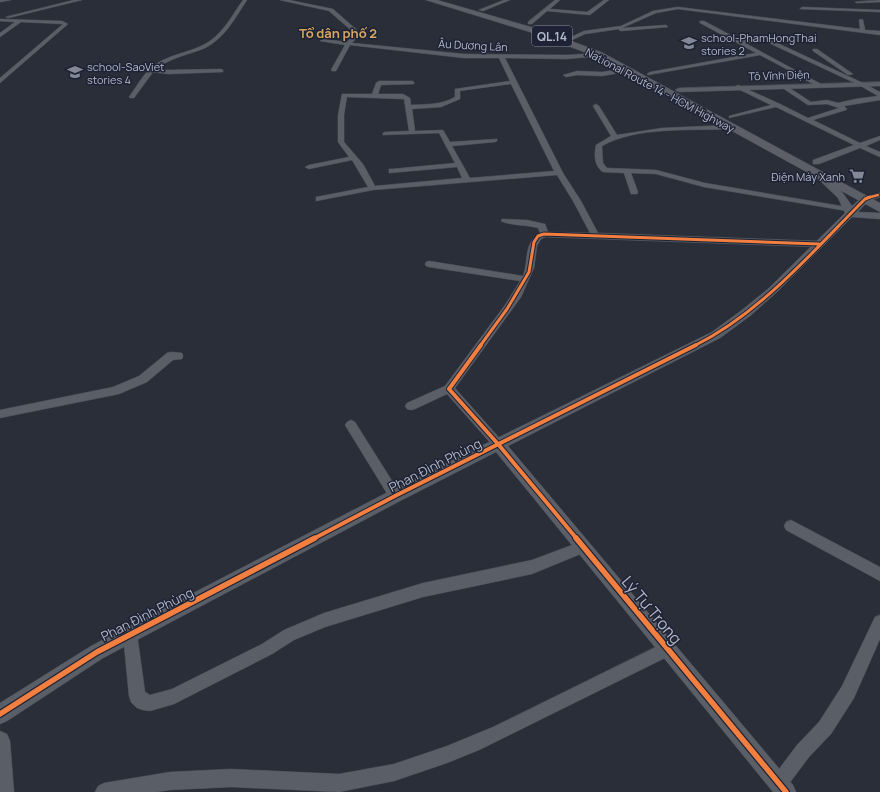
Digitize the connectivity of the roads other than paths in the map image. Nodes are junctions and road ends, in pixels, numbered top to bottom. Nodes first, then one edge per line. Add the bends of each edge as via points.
1 (9, 0) edge
2 (80, 0) edge
3 (245, 0) edge
4 (282, 0) edge
5 (429, 0) edge
6 (444, 0) edge
7 (508, 0) edge
8 (558, 0) edge
9 (607, 0) edge
10 (0, 1) edge
11 (858, 2) edge
12 (880, 2) edge
13 (326, 5) dead end
14 (838, 7) dead end
15 (802, 8) dead end
16 (864, 9) junction
17 (331, 10) junction
18 (481, 10) junction
19 (546, 10) junction
20 (880, 11) edge
21 (0, 20) edge
22 (862, 20) dead end
23 (19, 21) junction
24 (702, 22) dead end
25 (530, 23) junction
26 (666, 26) dead end
27 (612, 29) junction
28 (863, 30) junction
29 (880, 33) edge
30 (0, 35) edge
31 (572, 38) junction
32 (323, 41) dead end
33 (738, 42) junction
34 (348, 44) junction
35 (782, 47) junction
36 (815, 50) dead end
37 (757, 52) junction
38 (598, 54) junction
39 (502, 58) junction
40 (152, 70) junction
41 (334, 70) dead end
42 (628, 70) junction
43 (221, 71) dead end
44 (798, 73) junction
45 (566, 74) dead end
46 (650, 74) junction
47 (774, 77) dead end
48 (0, 81) edge
49 (513, 82) junction
50 (412, 83) dead end
51 (861, 84) junction
52 (880, 84) edge
53 (819, 85) junction
54 (783, 86) junction
55 (738, 87) junction
56 (679, 90) junction
57 (668, 92) junction
58 (880, 95) edge
59 (374, 96) junction
60 (132, 97) dead end
61 (880, 98) edge
62 (812, 104) junction
63 (778, 105) junction
64 (596, 106) dead end
65 (839, 106) junction
66 (408, 107) junction
67 (789, 111) junction
68 (808, 120) junction
69 (731, 122) junction
70 (413, 133) junction
71 (384, 134) dead end
72 (615, 137) junction
73 (880, 138) edge
74 (495, 140) dead end
75 (447, 144) junction
76 (860, 145) junction
77 (880, 155) edge
78 (353, 158) junction
79 (816, 162) junction
80 (459, 165) junction
81 (309, 167) dead end
82 (392, 171) dead end
83 (627, 171) junction
84 (559, 173) junction
85 (817, 174) junction
86 (467, 180) junction
87 (373, 188) junction
88 (845, 189) junction
89 (634, 192) dead end
90 (318, 199) dead end
91 (876, 200) edge
92 (851, 211) junction
93 (880, 216) edge
94 (506, 221) dead end
95 (544, 234) junction
96 (595, 235) junction
97 (819, 244) junction
98 (430, 264) dead end
99 (526, 279) junction
100 (178, 356) dead end
101 (449, 390) junction
102 (411, 406) dead end
103 (0, 414) edge
104 (351, 425) dead end
105 (498, 444) junction
106 (395, 496) junction
107 (791, 526) dead end
108 (583, 547) junction
109 (880, 574) edge
110 (880, 622) edge
111 (130, 634) junction
112 (668, 649) junction
113 (0, 714) edge
114 (0, 741) edge
115 (783, 788) edge
116 (4, 792) edge
117 (104, 792) edge

1 - 10 street
2 - 21 street
3 - 40 street via 229,25 209,44 163,62
4 - 17 street
5 - 38 main road, National Route 14 - HCM Highway / QL.14 via 517,24
6 - 18 main road, National Route 14 - HCM Highway / QL.14
7 - 18 street
8 - 19 street
9 - 19 street via 588,14
11 - 12 street
11 - 16 street
13 - 17 street
14 - 16 street
15 - 16 street
16 - 20 street
17 - 34 street via 356,33
18 - 25 main road, National Route 14 - HCM Highway / QL.14
19 - 25 street
21 - 23 street
22 - 28 street
23 - 30 street
23 - 48 street via 66,24
24 - 33 street
25 - 31 main road, National Route 14 - HCM Highway / QL.14
26 - 27 street
27 - 28 street via 655,12 678,8
27 - 31 street via 584,33
28 - 29 street
31 - 46 main road, National Route 14 - HCM Highway / QL.14
32 - 34 street, Âu Dương Lân
33 - 35 street via 763,40
33 - 37 street
34 - 39 street, Âu Dương Lân
34 - 41 street
35 - 37 street
35 - 51 street
36 - 51 street
37 - 44 street
37 - 46 street
38 - 39 street, Âu Dương Lân via 529,60
38 - 42 main road, National Route 14 - HCM Highway / QL.14
39 - 49 street
40 - 43 street
40 - 60 street
42 - 45 street via 602,74
42 - 57 main road, National Route 14 - HCM Highway / QL.14
44 - 47 street
44 - 53 street
46 - 56 main road, National Route 14 - HCM Highway / QL.14
49 - 66 street via 457,90 458,98 451,102
49 - 84 street
50 - 59 street via 379,83
51 - 52 street, Tô Vĩnh Diện
51 - 53 street, Tô Vĩnh Diện
51 - 58 street
53 - 54 street, Tô Vĩnh Diện
54 - 55 street, Tô Vĩnh Diện
54 - 62 street
55 - 56 street, Tô Vĩnh Diện
55 - 63 street
56 - 57 main road
56 - 69 main road, National Route 14 - HCM Highway / QL.14
57 - 69 main road, National Route 14 - HCM Highway / QL.14
59 - 66 street via 405,97
59 - 78 street via 343,96 341,142
61 - 65 street
62 - 65 street via 826,102
62 - 67 street
63 - 67 street
63 - 69 street
64 - 72 street
65 - 68 street via 844,109
66 - 70 street
67 - 68 street
68 - 76 street
69 - 72 street
69 - 79 main road, National Route 14 - HCM Highway / QL.14
69 - 85 main road, National Route 14 - HCM Highway / QL.14
70 - 71 street
70 - 75 street via 441,131
72 - 83 street via 599,145 598,159 603,170
73 - 76 street
74 - 75 street
75 - 80 street
76 - 77 street
76 - 79 street
78 - 81 street
78 - 87 street
79 - 91 main road, National Route 14 - HCM Highway / QL.14
80 - 82 street
80 - 86 street
83 - 89 street
83 - 92 street via 656,172 704,185
84 - 86 street
84 - 96 street
85 - 88 main road, National Route 14 - HCM Highway / QL.14
85 - 92 street via 841,195
86 - 87 street
87 - 90 street
88 - 91 main road, National Route 14 - HCM Highway / QL.14
88 - 92 street via 850,195
91 - 92 street, Phan Đình Phùng
92 - 93 street
92 - 97 street, Phan Đình Phùng
94 - 95 street via 542,226
95 - 96 street
95 - 99 street via 538,236 534,242
96 - 97 street
97 - 105 street, Phan Đình Phùng via 773,290 716,335
98 - 99 street
99 - 101 street
100 - 103 street via 171,356 138,382 115,391
101 - 102 street
101 - 105 street
104 - 106 street
105 - 106 street, Phan Đình Phùng
105 - 108 street, Lý Tự Trọng
106 - 111 street, Phan Đình Phùng
107 - 109 street
108 - 111 street via 532,567 423,590 324,620 289,635 267,650 174,696 150,703 143,702 138,696
108 - 112 street, Lý Tự Trọng
110 - 115 street via 848,692 825,728 803,751
111 - 113 street, Phan Đình Phùng
112 - 115 street, Lý Tự Trọng
112 - 117 street via 505,730 440,759 353,782 231,778 170,781
114 - 116 street

